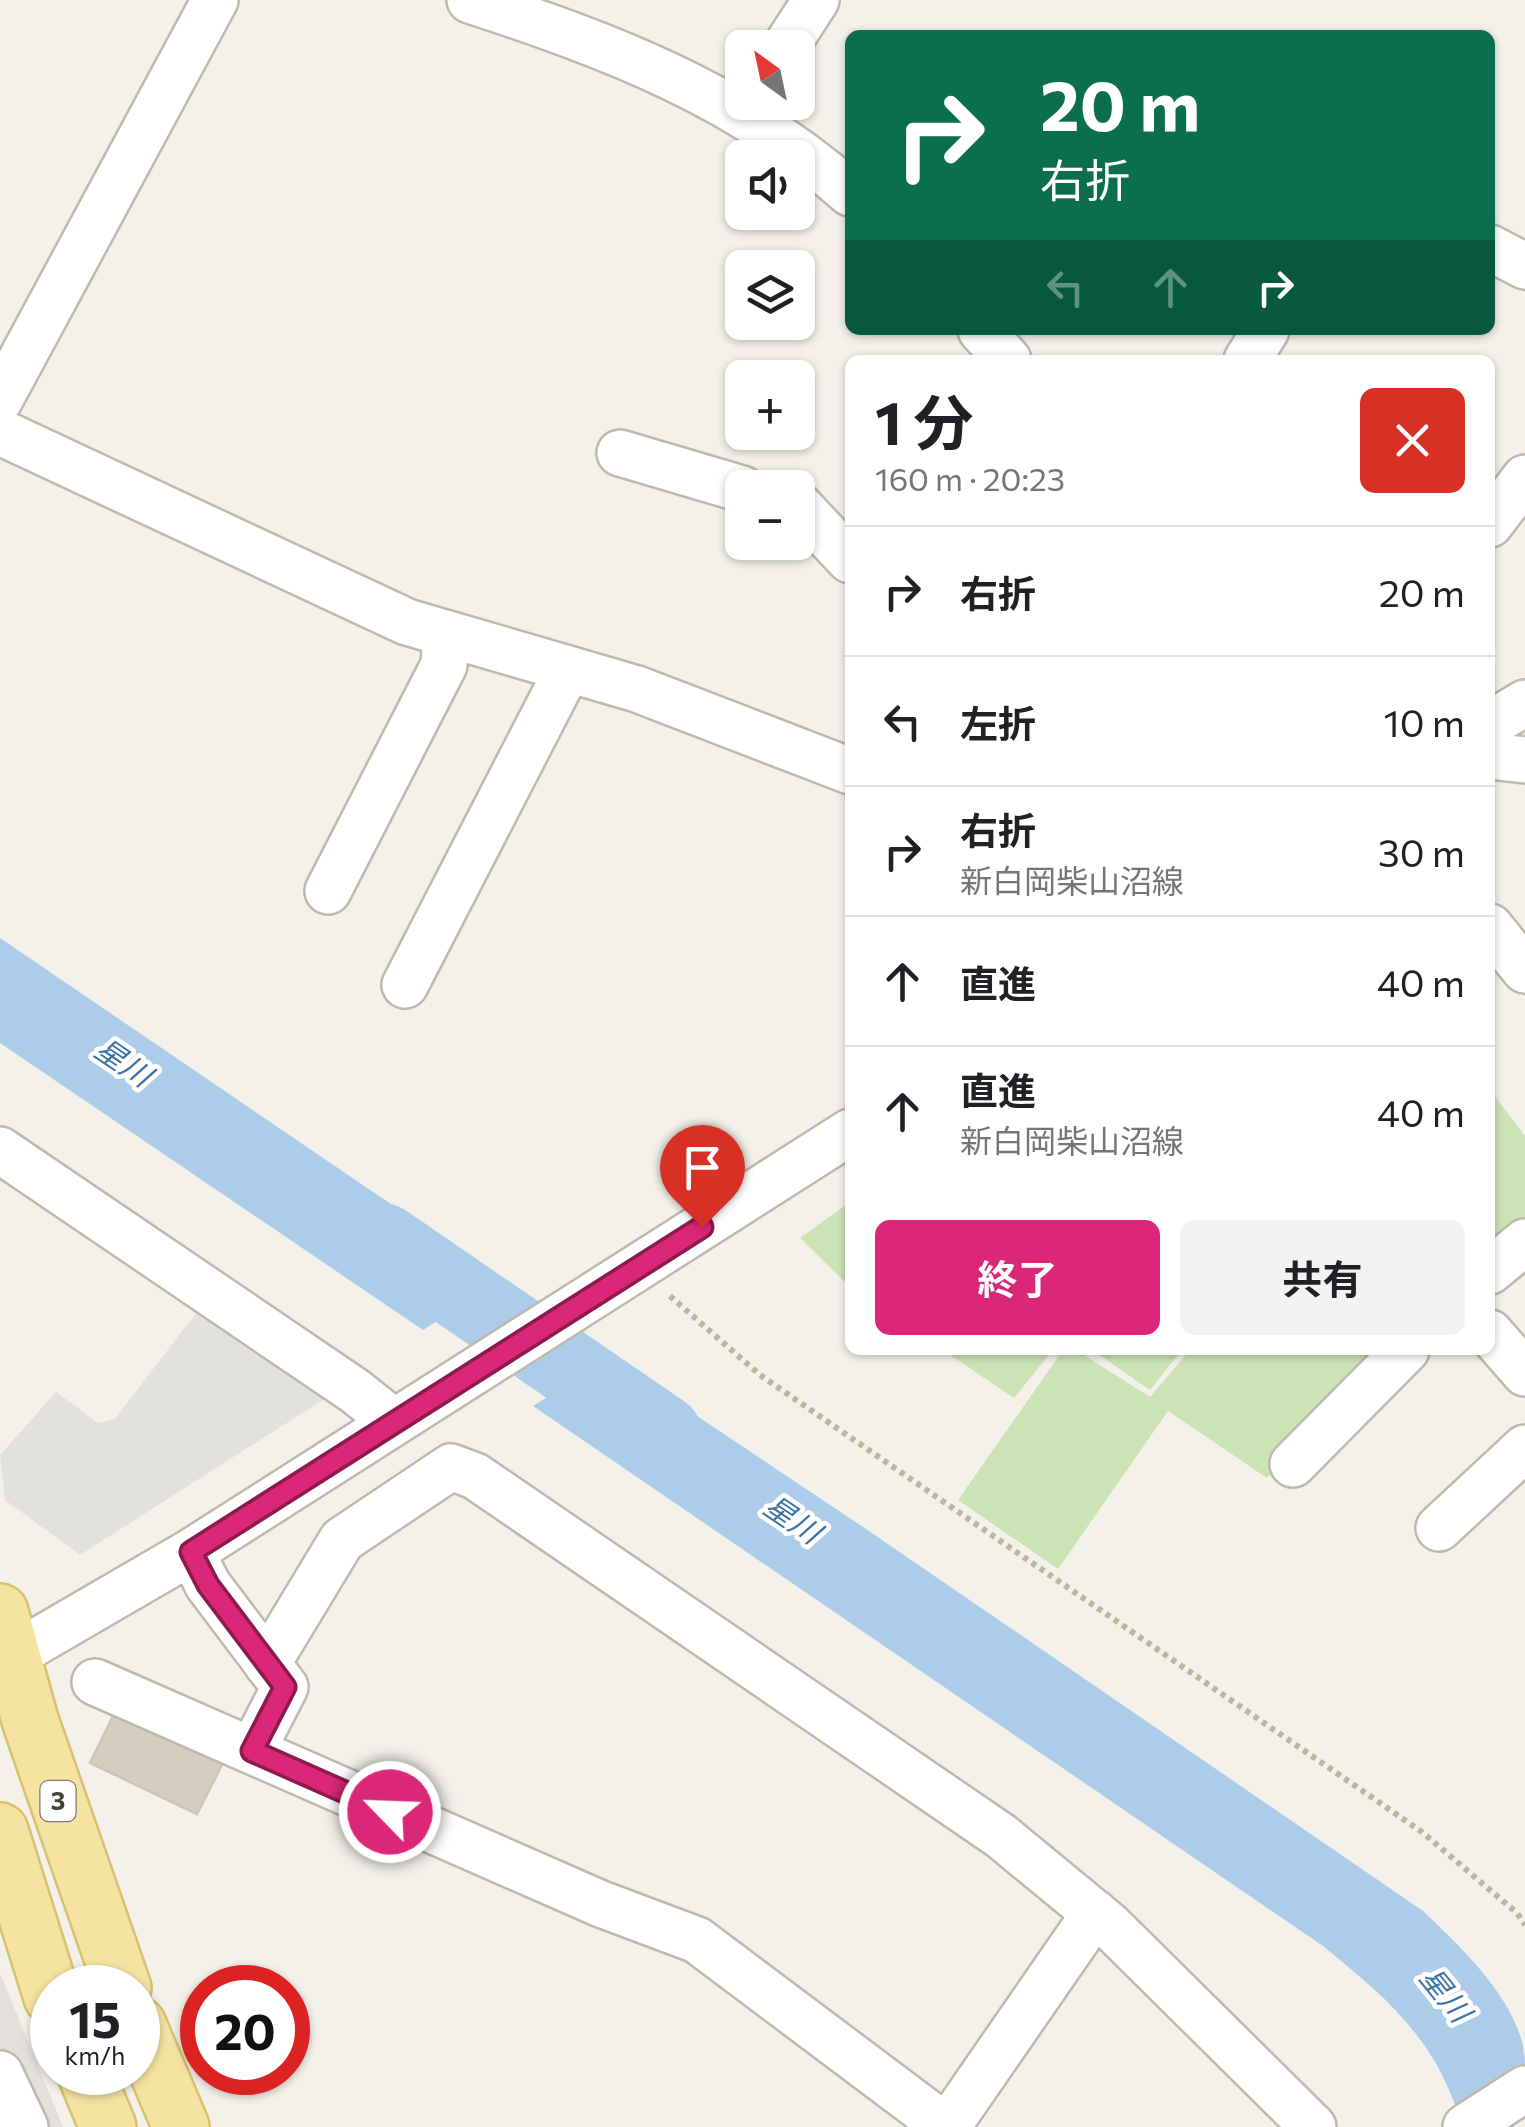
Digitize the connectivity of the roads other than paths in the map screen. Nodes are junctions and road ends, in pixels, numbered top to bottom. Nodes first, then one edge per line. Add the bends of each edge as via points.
1 (215, 0) edge
2 (470, 0) edge
3 (816, 0) edge
4 (797, 30) edge
5 (725, 98) edge
6 (761, 120) edge
7 (845, 189) edge
8 (1495, 251) edge
9 (1525, 266) edge
10 (986, 335) edge
11 (1004, 355) edge
12 (0, 399) edge
13 (0, 432) edge
14 (620, 453) dead end
15 (1525, 478) edge
16 (725, 484) edge
17 (1495, 517) edge
18 (815, 523) edge
19 (845, 555) edge
20 (446, 634) junction
21 (568, 669) junction
22 (1525, 703) edge
23 (1495, 721) edge
24 (1495, 757) edge
25 (1525, 760) edge
26 (845, 769) edge
27 (328, 891) dead end
28 (1495, 934) edge
29 (1525, 970) edge
30 (404, 985) dead end
31 (845, 1135) edge
32 (0, 1150) edge
33 (1525, 1242) edge
34 (1495, 1267) edge
35 (1495, 1340) edge
36 (1401, 1355) edge
37 (1525, 1373) edge
38 (407, 1414) junction
39 (1525, 1448) edge
40 (1293, 1464) dead end
41 (1439, 1528) dead end
42 (191, 1552) junction
43 (4, 1644) edge
44 (268, 1664) junction
45 (95, 1682) dead end
46 (252, 1751) junction
47 (0, 1831) edge
48 (1095, 1913) junction
49 (42, 1965) edge
50 (116, 1965) edge
51 (0, 2074) edge
52 (160, 2077) edge
53 (1525, 2089) edge
54 (95, 2095) edge
55 (25, 2127) edge
56 (108, 2127) edge
57 (181, 2127) edge
58 (946, 2127) edge
59 (1313, 2127) edge
60 (1466, 2127) edge

1 - 12 street
2 - 5 street via 590,40
3 - 4 street
6 - 7 street
8 - 9 street
10 - 11 street
13 - 20 street via 407,622
14 - 16 street
15 - 17 street
18 - 19 street
20 - 21 street
20 - 27 street via 444,664
21 - 26 street
21 - 30 street
22 - 23 street
24 - 25 street
28 - 29 street
31 - 38 street
32 - 38 street via 355,1392
33 - 34 street
35 - 37 street
36 - 40 street
38 - 42 street
39 - 41 street
42 - 43 street
42 - 44 street
43 - 50 main road, 3
44 - 46 street via 285,1687
44 - 48 street via 342,1540 451,1467 475,1476 1000,1836
45 - 46 street
46 - 58 street via 697,1940
47 - 49 main road
48 - 58 street
48 - 59 street
51 - 55 street
52 - 57 main road
53 - 60 street
54 - 56 main road

